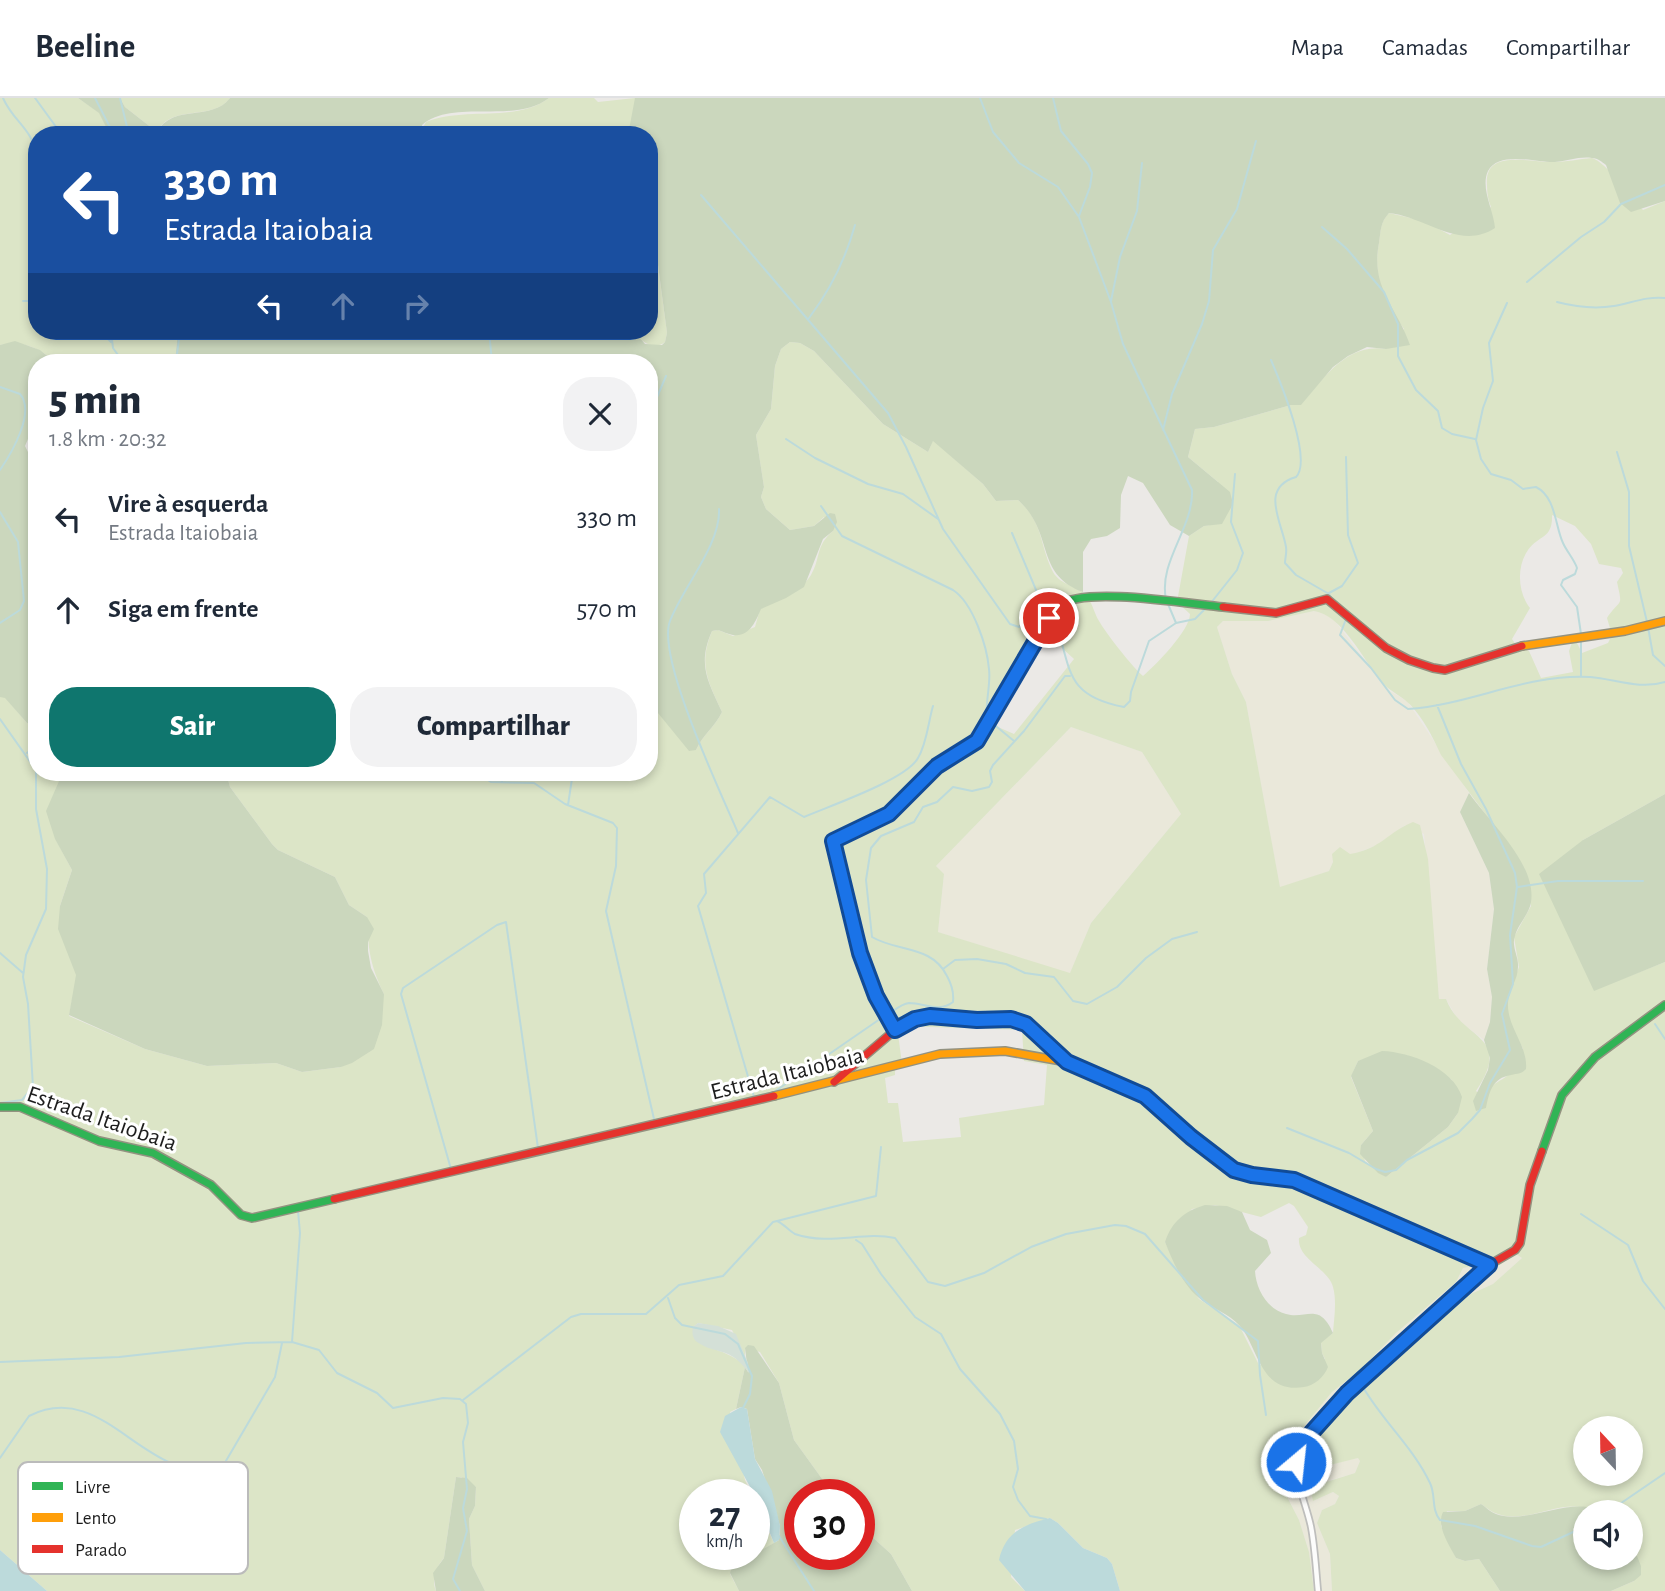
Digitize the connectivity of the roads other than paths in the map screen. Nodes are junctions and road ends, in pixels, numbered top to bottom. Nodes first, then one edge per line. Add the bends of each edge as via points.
1 (1665, 621) edge
2 (1665, 1005) edge
3 (895, 1030) junction
4 (1067, 1062) junction
5 (832, 1083) junction
6 (0, 1107) edge
7 (1489, 1265) junction
8 (1318, 1591) edge

1 - 3 street via 1519,646 1445,670 1409,659 1364,631 1327,598 1276,613 1126,597 1061,604 983,735 937,766 889,814 833,841 860,953
2 - 7 street via 1595,1057 1570,1083 1554,1112 1530,1185 1520,1243
3 - 4 street via 923,1016 1011,1019 1032,1028
3 - 5 street
4 - 5 street, Estrada Itaiobaia via 1005,1051 958,1051
4 - 7 street, Estrada Itaiobaia via 1145,1096 1234,1170 1294,1180
5 - 6 street, Estrada Itaiobaia via 252,1219 241,1215 211,1185 153,1153 99,1141 20,1107
7 - 8 street via 1362,1378 1298,1451

